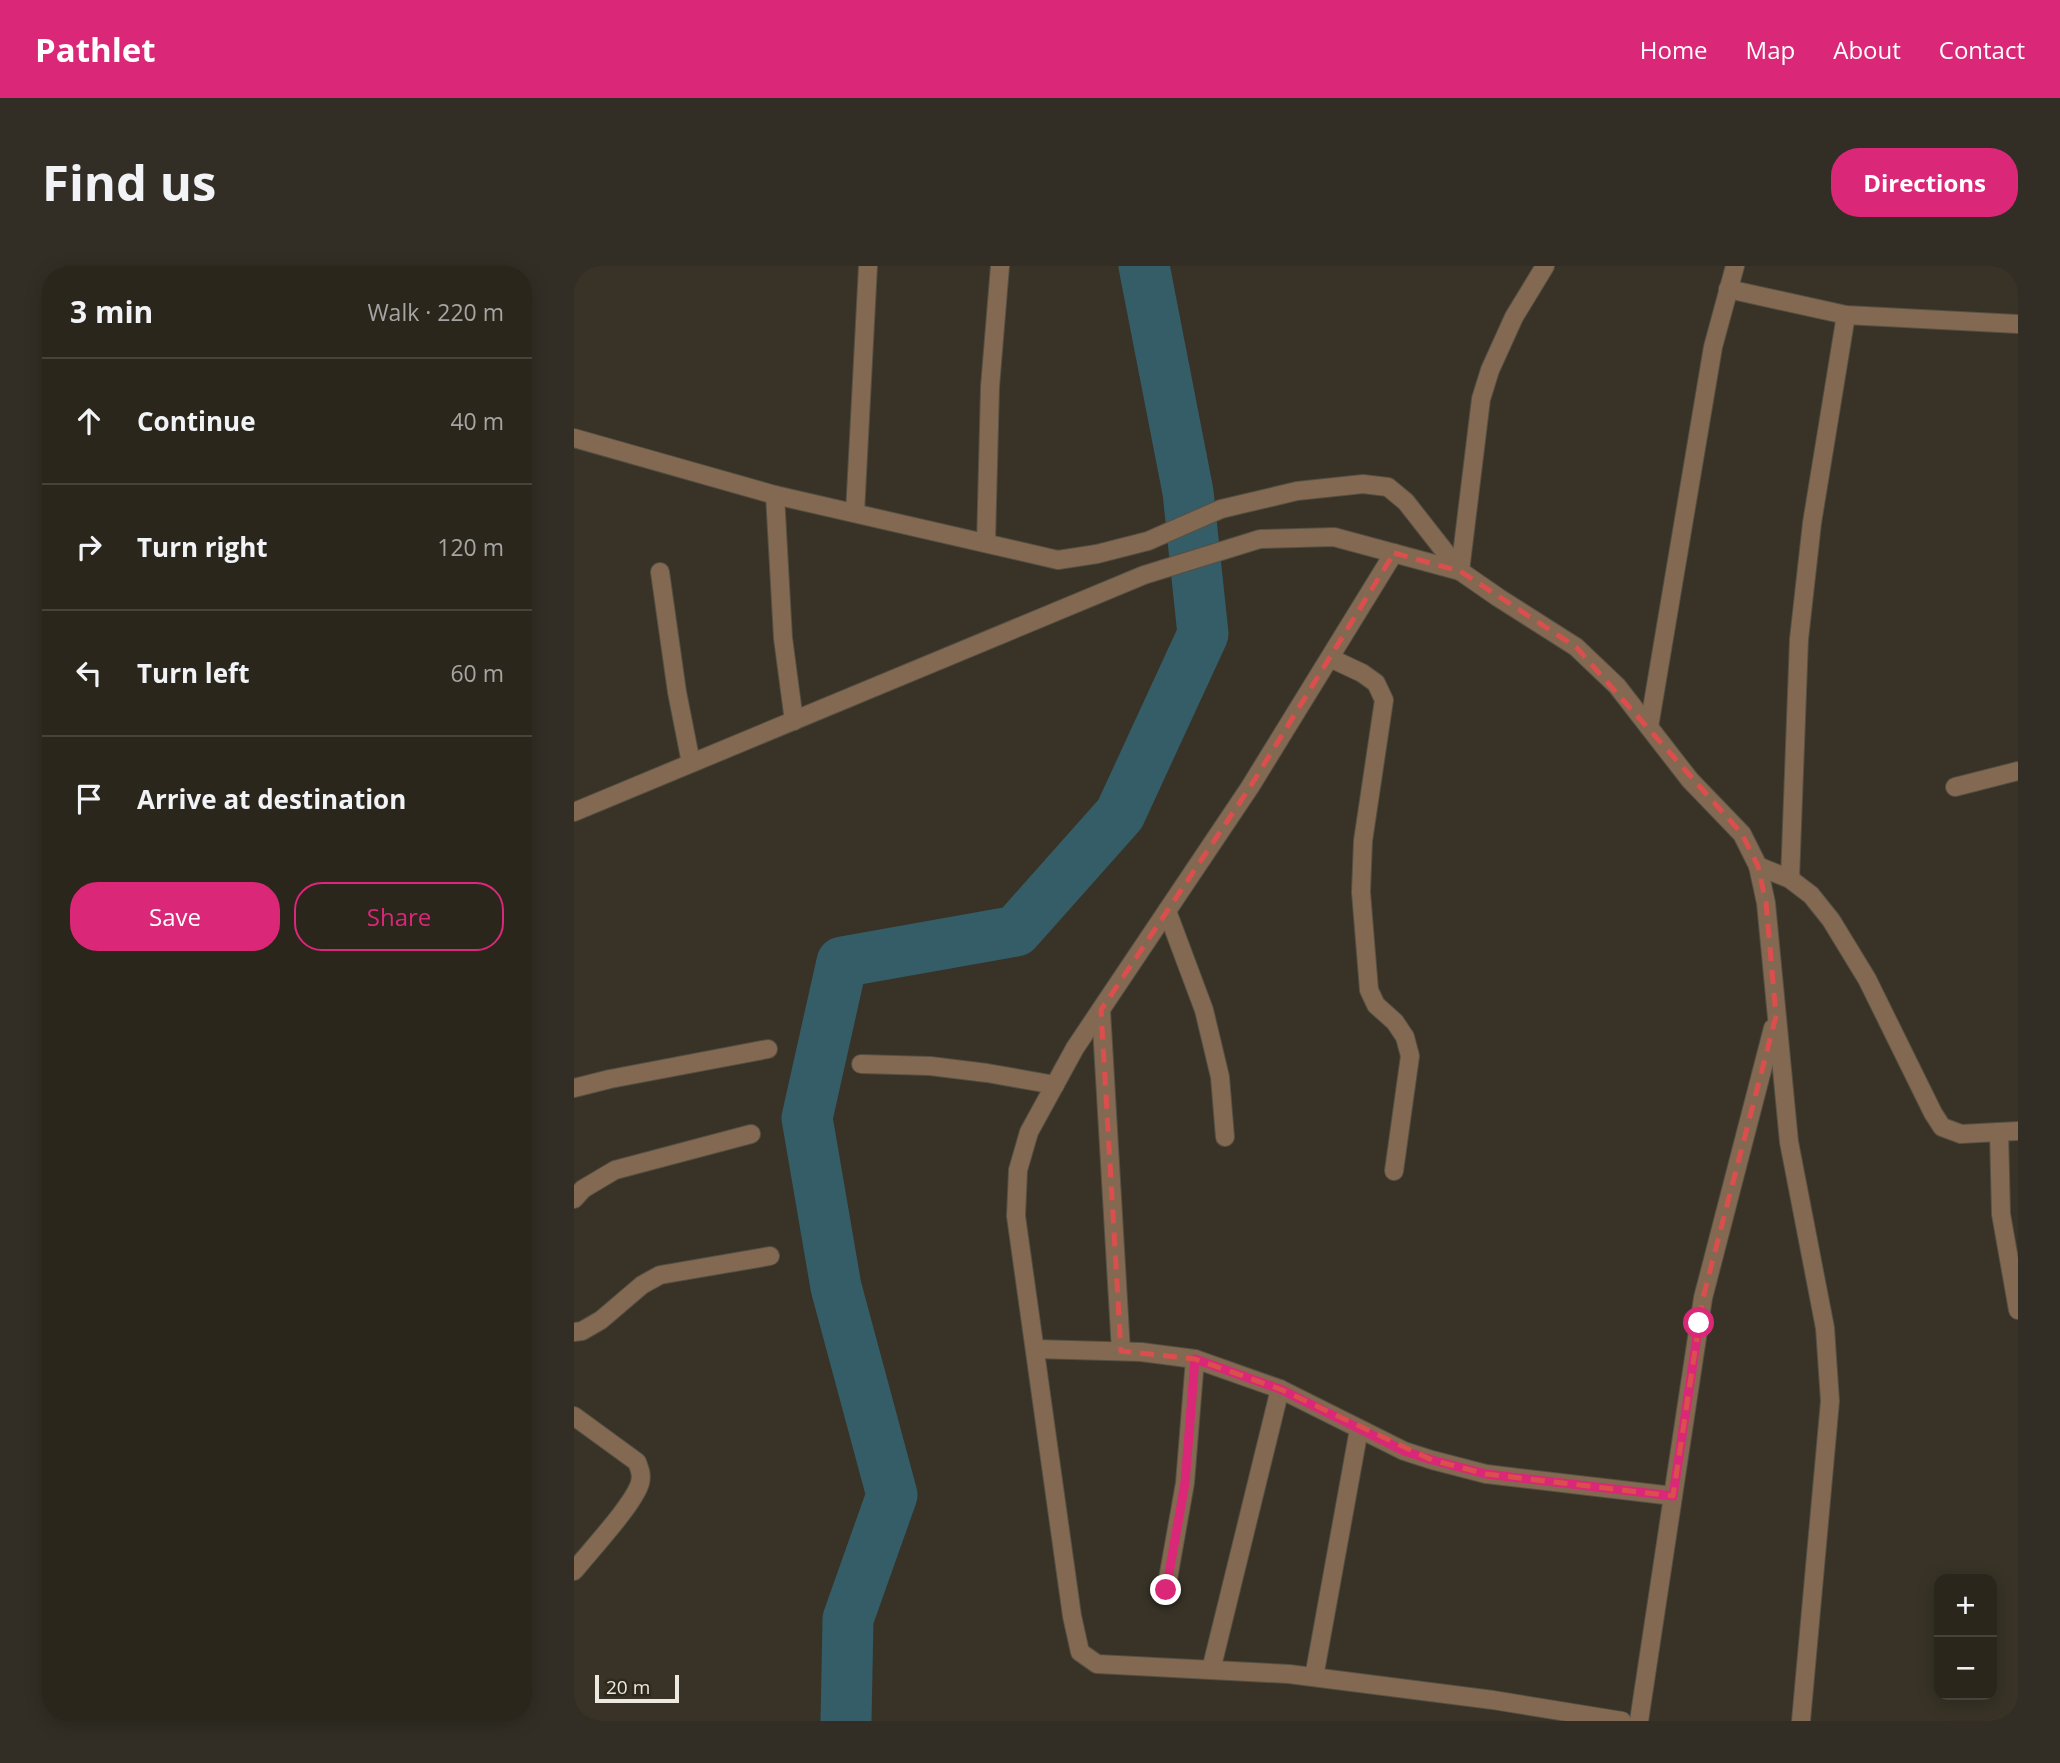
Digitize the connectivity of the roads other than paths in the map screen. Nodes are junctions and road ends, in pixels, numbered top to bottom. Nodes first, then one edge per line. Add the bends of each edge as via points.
1 (868, 266) edge
2 (1000, 266) edge
3 (1545, 266) edge
4 (1735, 266) edge
5 (1728, 289) junction
6 (1846, 315) junction
7 (2018, 324) edge
8 (574, 438) edge
9 (775, 495) junction
10 (855, 513) junction
11 (986, 543) junction
12 (1394, 553) junction
13 (1460, 571) junction
14 (660, 572) dead end
15 (1330, 658) junction
16 (794, 721) junction
17 (1649, 727) junction
18 (691, 763) junction
19 (2018, 771) edge
20 (1955, 787) dead end
21 (574, 812) edge
22 (1758, 866) junction
23 (1790, 879) junction
24 (1167, 911) junction
25 (1101, 1010) junction
26 (1776, 1016) junction
27 (768, 1049) dead end
28 (861, 1064) dead end
29 (1055, 1085) junction
30 (574, 1088) edge
31 (2018, 1130) edge
32 (1999, 1132) junction
33 (751, 1134) dead end
34 (1225, 1137) dead end
35 (1394, 1171) dead end
36 (574, 1199) edge
37 (2009, 1214) edge
38 (770, 1256) dead end
39 (2018, 1310) edge
40 (574, 1332) edge
41 (1035, 1349) junction
42 (1121, 1351) junction
43 (1195, 1359) junction
44 (1280, 1389) junction
45 (574, 1416) edge
46 (1359, 1429) junction
47 (1673, 1496) junction
48 (574, 1571) edge
49 (1166, 1590) dead end
50 (1211, 1670) junction
51 (1314, 1677) junction
52 (1620, 1721) edge
53 (1639, 1721) edge
54 (1801, 1721) edge

1 - 10 street
2 - 11 street via 990,387
3 - 13 street via 1514,317 1481,399
4 - 5 street
5 - 6 street
5 - 17 street via 1713,347
6 - 7 street
6 - 23 street via 1812,523 1799,639
8 - 9 street
9 - 10 street
9 - 16 street via 783,638
10 - 11 street
11 - 13 street via 1058,560 1097,554 1148,541 1222,509 1297,491 1363,484 1388,488 1406,502
12 - 13 street
12 - 15 street
12 - 16 street via 1334,537 1260,539 1143,575
13 - 17 street via 1576,647
14 - 18 street
15 - 24 street
15 - 35 street via 1376,683 1384,700 1363,841 1361,892 1368,990 1405,1037 1410,1056
16 - 18 street
17 - 22 street via 1690,780 1742,834
18 - 21 street
19 - 20 street
22 - 23 street
22 - 26 street via 1766,903
23 - 32 street via 1811,895 1831,920 1867,979 1942,1127 1961,1133
24 - 25 street
24 - 34 street via 1205,1010 1220,1077
25 - 29 street
25 - 42 street
26 - 47 street via 1703,1298
26 - 54 street via 1789,1142 1825,1328 1830,1401
27 - 30 street
28 - 29 street via 930,1066
29 - 41 street via 1029,1132 1018,1170 1016,1216
31 - 32 street
32 - 37 street
33 - 36 street via 615,1170
37 - 39 street
38 - 40 street via 660,1275 601,1320
41 - 42 street
41 - 50 street via 1080,1652 1097,1664
42 - 43 street
43 - 44 street
43 - 49 street via 1185,1483
44 - 46 street
44 - 50 street
45 - 48 street via 637,1462 641,1473 629,1503
46 - 47 street via 1404,1451 1486,1474
46 - 51 street
47 - 53 street
50 - 51 street
51 - 52 street

